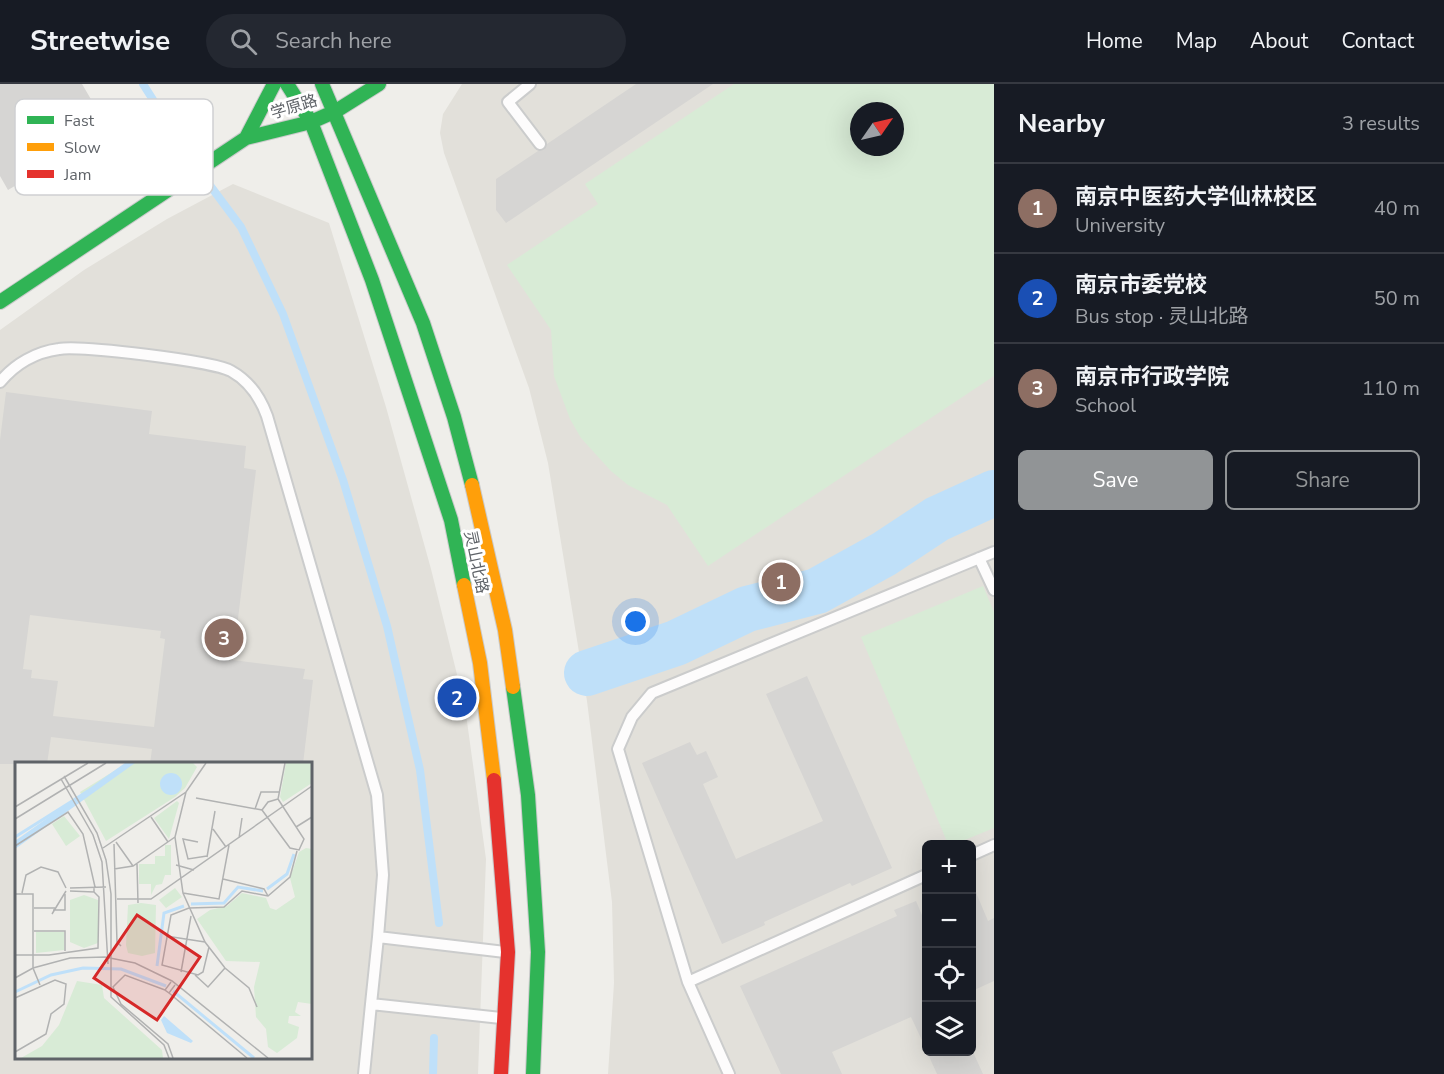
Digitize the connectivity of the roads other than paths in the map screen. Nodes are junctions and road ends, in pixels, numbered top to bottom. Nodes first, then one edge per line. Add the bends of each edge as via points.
1 (274, 84) edge
2 (287, 84) edge
3 (322, 84) edge
4 (379, 84) edge
5 (530, 84) edge
6 (336, 111) junction
7 (311, 122) junction
8 (246, 138) junction
9 (540, 144) dead end
10 (213, 159) edge
11 (159, 195) edge
12 (0, 302) edge
13 (0, 381) edge
14 (994, 552) edge
15 (979, 558) junction
16 (994, 590) edge
17 (994, 845) edge
18 (976, 853) edge
19 (922, 877) edge
20 (378, 937) junction
21 (508, 952) junction
22 (688, 982) junction
23 (371, 1004) junction
24 (505, 1018) junction
25 (364, 1074) edge
26 (501, 1074) edge
27 (533, 1074) edge
28 (729, 1074) edge

1 - 8 main road, 学原路
2 - 7 main road, 灵山北路
3 - 6 main road, 灵山北路
4 - 6 main road, 学原路
5 - 9 lane via 508,102
6 - 7 main road, 学原路
6 - 27 main road, 灵山北路 via 423,323 454,417 506,630 528,795 538,952
7 - 8 main road, 学原路
7 - 21 main road, 灵山北路 via 372,280 451,520 482,675 498,810
8 - 10 main road, 学原路
11 - 12 main road, 学原路
13 - 20 lane via 29,358 60,348 76,348 218,365 241,377 257,394 377,795 382,874
14 - 15 lane
15 - 16 lane
15 - 22 lane via 652,693 632,717 618,749
17 - 18 lane
19 - 22 lane
20 - 21 lane
20 - 23 lane
21 - 24 main road, 灵山北路
22 - 28 lane
23 - 24 lane
23 - 25 lane
24 - 26 main road, 灵山北路

